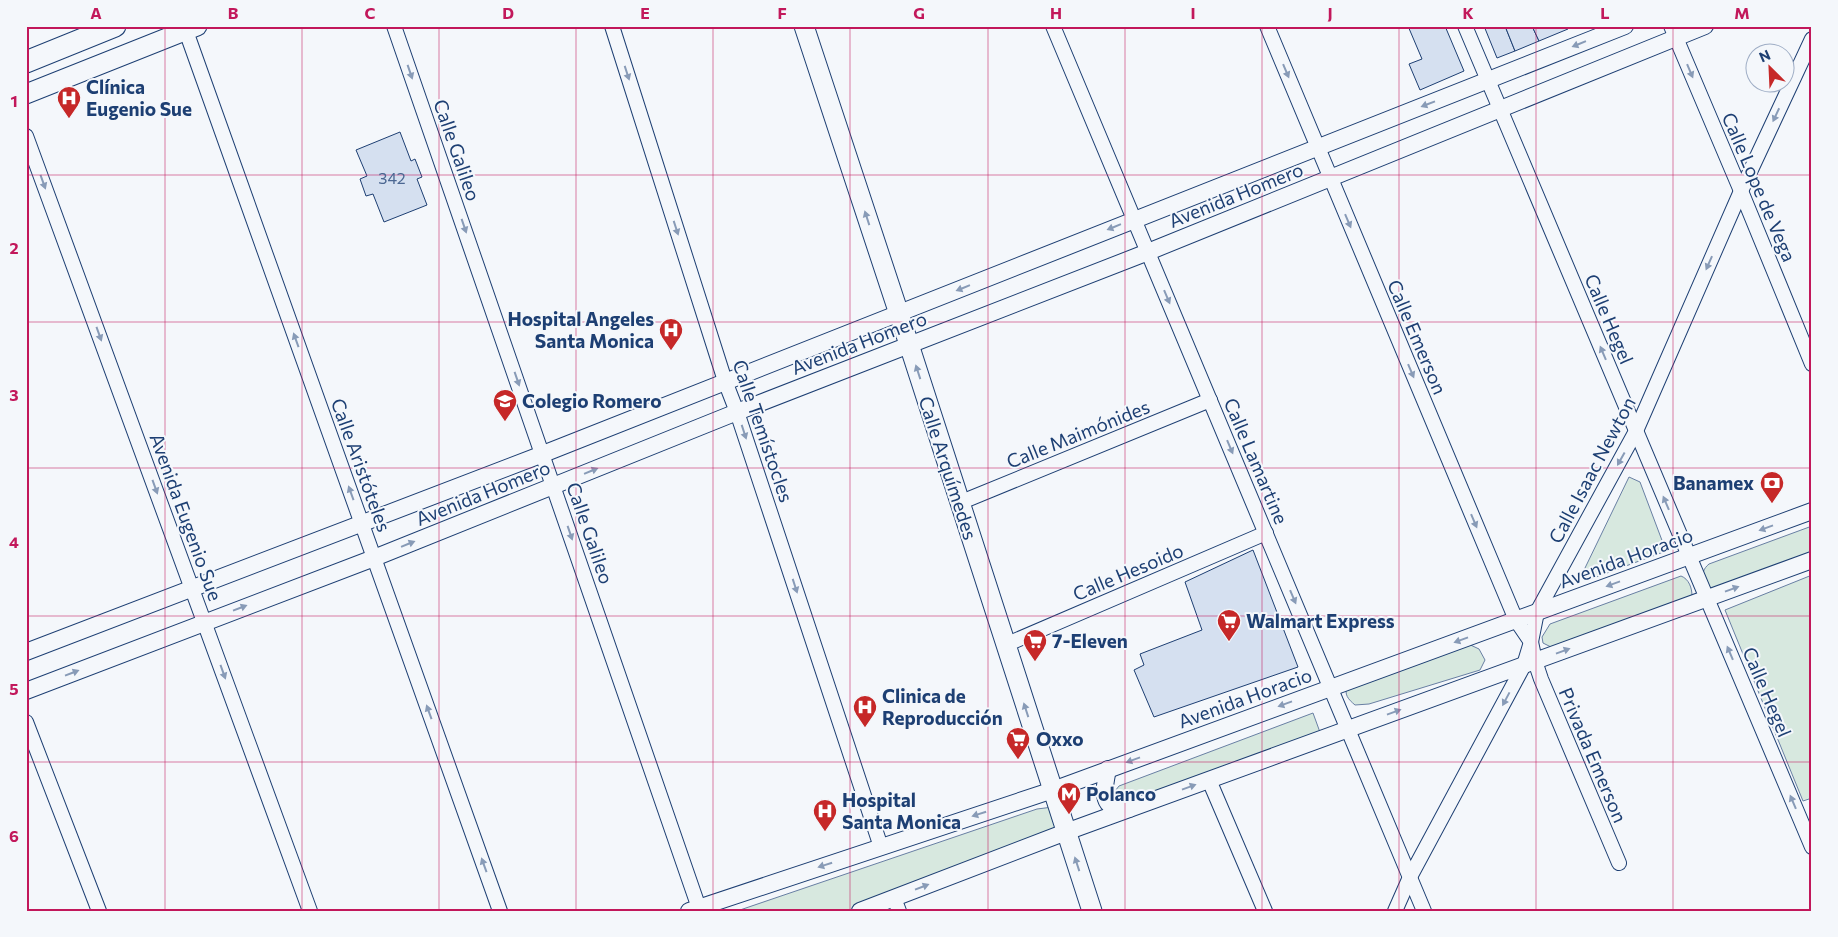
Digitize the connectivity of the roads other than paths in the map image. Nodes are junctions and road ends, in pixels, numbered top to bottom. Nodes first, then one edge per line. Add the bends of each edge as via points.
1 (115, 26) edge
2 (394, 26) edge
3 (612, 26) edge
4 (804, 26) edge
5 (1053, 26) edge
6 (1267, 26) edge
7 (1465, 26) edge
8 (1625, 26) edge
9 (1705, 26) edge
10 (191, 29) edge
11 (1674, 32) edge
12 (1812, 39) edge
13 (26, 62) edge
14 (1488, 81) junction
15 (26, 94) edge
16 (1501, 109) junction
17 (26, 136) edge
18 (1318, 148) junction
19 (1330, 178) junction
20 (1741, 191) junction
21 (1133, 219) junction
22 (1148, 252) junction
23 (899, 314) junction
24 (909, 345) junction
25 (1812, 364) edge
26 (725, 381) junction
27 (1210, 400) junction
28 (737, 412) junction
29 (1636, 431) junction
30 (543, 454) junction
31 (554, 486) junction
32 (959, 503) junction
33 (1812, 511) edge
34 (362, 523) junction
35 (1266, 533) junction
36 (1689, 556) junction
37 (374, 558) junction
38 (1812, 560) edge
39 (192, 588) junction
40 (1707, 598) junction
41 (1537, 612) junction
42 (1516, 620) junction
43 (205, 622) junction
44 (1531, 642) junction
45 (1005, 645) junction
46 (26, 652) edge
47 (1530, 663) junction
48 (1331, 688) junction
49 (26, 691) edge
50 (26, 722) edge
51 (1348, 729) junction
52 (1108, 769) junction
53 (1209, 780) junction
54 (1053, 790) junction
55 (1129, 809) junction
56 (1806, 820) edge
57 (1066, 832) junction
58 (881, 847) junction
59 (1812, 847) edge
60 (1619, 863) dead end
61 (1410, 877) junction
62 (896, 904) edge
63 (696, 910) edge
64 (99, 911) edge
65 (310, 911) edge
66 (500, 911) edge
67 (860, 911) edge
68 (1092, 911) edge
69 (1265, 911) edge
70 (1395, 911) edge
71 (1424, 911) edge

1 - 13 main road
2 -> 30 street, Calle Galileo
3 -> 26 street, Calle Temístocles
23 -> 4 main road, Calle Arquímedes
5 - 21 street, Calle Lamartine
6 -> 18 street, Calle Emerson
7 - 14 street, Calle Hegel
8 -> 14 street, Avenida Homero
9 - 11 street, Avenida Homero
10 - 15 main road
34 -> 10 street, Calle Aristóteles
11 - 16 street, Avenida Homero
11 -> 20 street, Calle Lope de Vega
12 -> 20 street, Calle Isaac Newton
14 - 16 street, Calle Hegel
14 -> 18 street, Avenida Homero
16 - 19 street, Avenida Homero
29 -> 16 street, Calle Hegel
17 -> 39 street, Avenida Eugenio Sue
18 - 19 street, Calle Emerson
18 - 21 street, Avenida Homero
19 - 22 street, Avenida Homero
19 -> 42 street, Calle Emerson
20 - 25 street, Calle Lope de Vega
20 -> 29 street, Calle Isaac Newton
21 - 22 street, Calle Lamartine
21 -> 23 street, Avenida Homero
22 - 24 street, Avenida Homero
22 -> 27 street, Calle Lamartine
23 - 24 main road, Calle Arquímedes
23 - 26 street, Avenida Homero
24 - 28 street, Avenida Homero
32 -> 24 main road, Calle Arquímedes
26 - 28 street, Calle Temístocles
26 - 30 street, Avenida Homero
27 - 32 street, Calle Maimónides
27 -> 35 street, Calle Lamartine
31 -> 28 street, Avenida Homero
28 -> 58 street, Calle Temístocles
36 -> 29 street, Calle Hegel
29 -> 41 street, Calle Isaac Newton
30 - 31 street, Calle Galileo
30 - 34 street, Avenida Homero
37 -> 31 street, Avenida Homero
31 -> 63 street, Calle Galileo
32 - 45 main road, Calle Arquímedes
33 -> 36 street, Avenida Horacio
34 - 37 street, Calle Aristóteles
34 - 39 street, Avenida Homero
35 - 45 street, Calle Hesoido
35 -> 48 street, Calle Lamartine
36 - 40 street, Calle Hegel
36 -> 41 street, Avenida Horacio
43 -> 37 street, Avenida Homero
66 -> 37 street, Calle Aristóteles
40 -> 38 street
39 - 43 street, Avenida Eugenio Sue
39 - 46 street, Avenida Homero
47 -> 40 street
56 -> 40 street, Calle Hegel
41 - 42 street, Avenida Horacio
41 - 44 street, Calle Isaac Newton
42 - 44 street, Calle Emerson
42 -> 48 street, Avenida Horacio
49 -> 43 street, Avenida Homero
43 -> 65 street, Avenida Eugenio Sue
44 - 47 street, Calle Isaac Newton
54 -> 45 main road, Calle Arquímedes
51 -> 47 street
47 - 60 street, Privada Emerson via 1541,679
47 -> 61 street, Calle Isaac Newton
48 - 51 street, Calle Lamartine
48 -> 52 street, Avenida Horacio
50 - 64 street
51 - 53 street
51 - 61 street, Calle Lamartine
52 - 54 street, Avenida Horacio
52 - 55 street via 1103,792 1106,799 1119,810
55 -> 53 street
53 - 69 street
54 - 57 main road, Calle Arquímedes
54 -> 58 street, Avenida Horacio
55 - 57 street
56 - 59 street, Calle Hegel
62 -> 57 street
68 -> 57 main road, Calle Arquímedes
58 -> 63 street, Avenida Horacio
61 - 70 street, Calle Isaac Newton
61 - 71 street, Calle Lamartine
62 - 67 street

